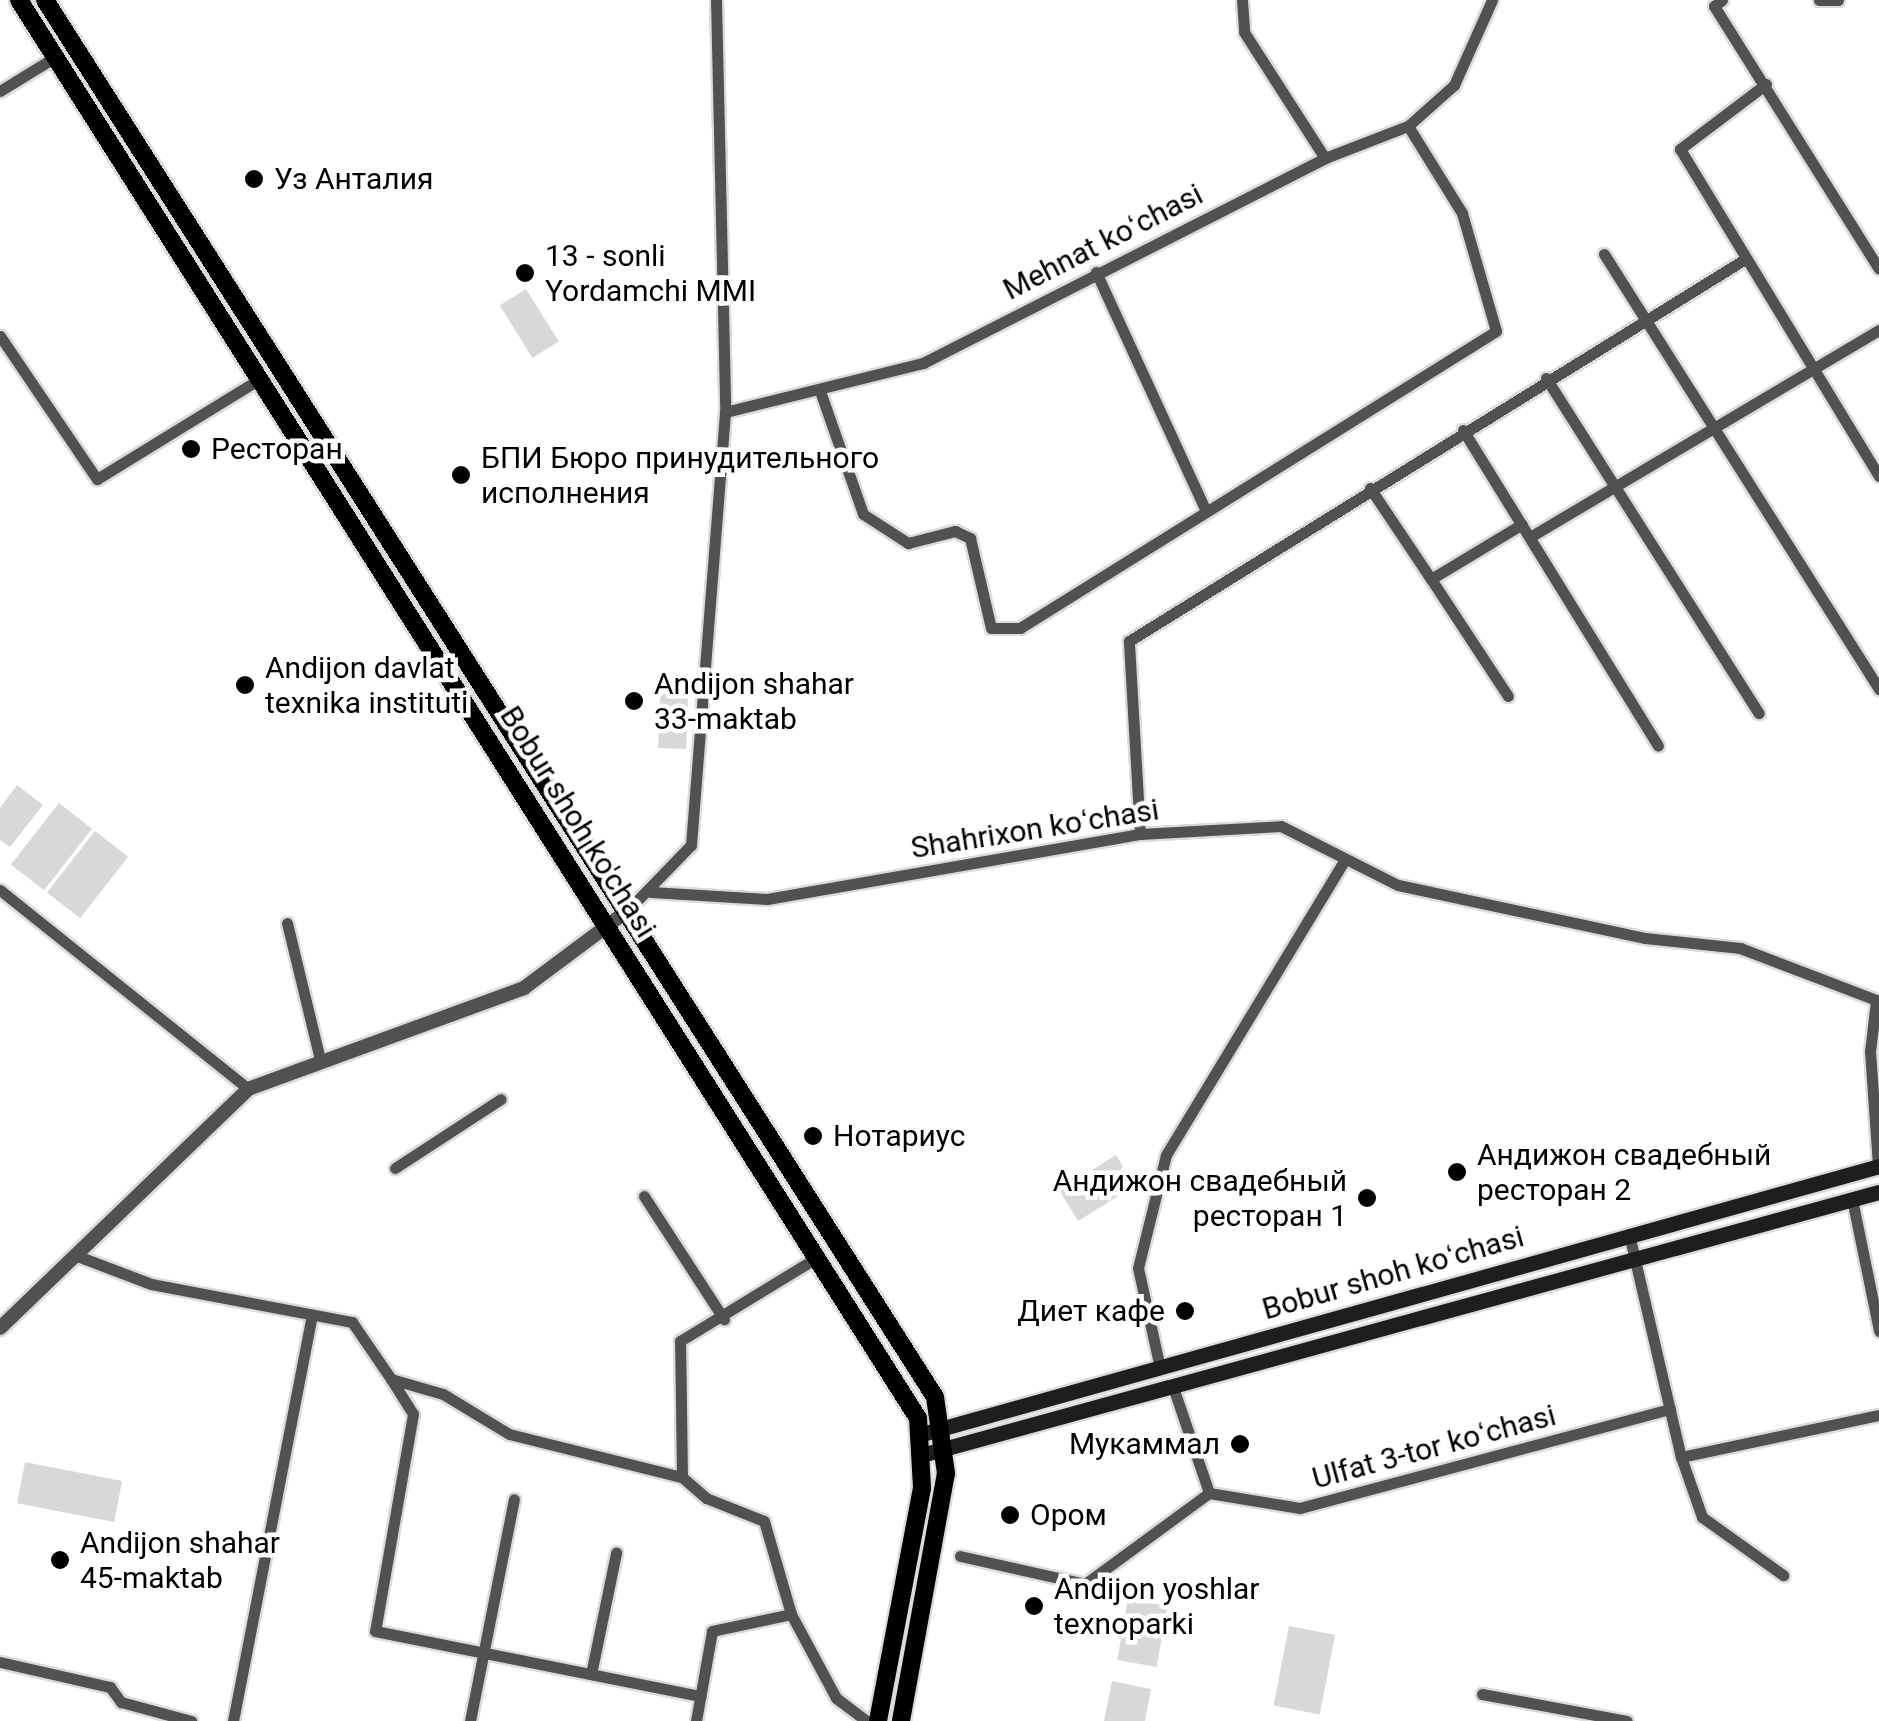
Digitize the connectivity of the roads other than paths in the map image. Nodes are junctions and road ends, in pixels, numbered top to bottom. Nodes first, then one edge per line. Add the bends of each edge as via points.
1 (19, 0) edge
2 (45, 0) edge
3 (716, 0) edge
4 (1492, 0) edge
5 (1722, 0) edge
6 (1819, 0) edge
7 (1838, 0) edge
8 (1244, 1) edge
9 (56, 56) junction
10 (1766, 84) junction
11 (0, 90) edge
12 (1408, 126) junction
13 (1325, 158) junction
14 (1604, 254) dead end
15 (1745, 259) junction
16 (1879, 269) edge
17 (1096, 272) junction
18 (1647, 319) junction
19 (1879, 330) edge
20 (0, 336) edge
21 (1812, 369) junction
22 (261, 378) junction
23 (1546, 378) junction
24 (820, 391) junction
25 (725, 412) junction
26 (1710, 428) junction
27 (1463, 430) junction
28 (1879, 476) edge
29 (1613, 487) junction
30 (1370, 488) junction
31 (1206, 511) junction
32 (1522, 524) junction
33 (1530, 537) junction
34 (1430, 579) junction
35 (1879, 689) edge
36 (1508, 696) dead end
37 (1759, 712) dead end
38 (1658, 746) dead end
39 (1140, 834) junction
40 (1345, 860) junction
41 (0, 890) edge
42 (651, 892) junction
43 (628, 911) junction
44 (288, 923) dead end
45 (611, 926) junction
46 (1878, 1001) edge
47 (320, 1059) junction
48 (248, 1089) junction
49 (501, 1099) dead end
50 (1878, 1166) edge
51 (394, 1168) dead end
52 (1879, 1192) edge
53 (644, 1196) dead end
54 (1852, 1199) junction
55 (1629, 1234) junction
56 (820, 1256) junction
57 (80, 1257) junction
58 (1636, 1257) junction
59 (310, 1318) junction
60 (724, 1319) junction
61 (0, 1328) edge
62 (1879, 1332) edge
63 (1160, 1368) junction
64 (391, 1378) junction
65 (1174, 1387) junction
66 (1670, 1408) junction
67 (1879, 1415) edge
68 (984, 1416) junction
69 (944, 1428) junction
70 (922, 1434) junction
71 (992, 1436) junction
72 (947, 1448) junction
73 (925, 1454) junction
74 (1681, 1456) junction
75 (682, 1477) junction
76 (1209, 1492) junction
77 (514, 1498) dead end
78 (616, 1553) dead end
79 (960, 1556) dead end
80 (1783, 1575) dead end
81 (792, 1614) junction
82 (484, 1652) junction
83 (0, 1662) edge
84 (591, 1674) junction
85 (1482, 1694) dead end
86 (701, 1696) junction
87 (1602, 1719) edge
88 (192, 1721) edge
89 (233, 1721) edge
90 (470, 1721) edge
91 (696, 1721) edge
92 (867, 1721) edge
93 (878, 1721) edge
94 (902, 1721) edge
95 (1627, 1721) edge

1 - 9 main road, Bobur shoh ko'chasi
2 - 43 main road, Bobur shoh ko'chasi
3 - 25 street
4 - 12 street via 1454,85
5 - 10 street via 1714,6
6 - 7 street
8 - 13 street via 1244,32
9 - 11 street
9 - 22 main road, Bobur shoh ko'chasi
10 - 15 street via 1680,149
10 - 16 street
12 - 13 street, Mehnat koʻchasi
12 - 31 street via 1462,213 1496,331
13 - 17 street, Mehnat koʻchasi
14 - 18 street
15 - 18 street
15 - 21 street
17 - 24 street, Mehnat koʻchasi via 923,363
17 - 31 street
18 - 23 street
18 - 26 street
19 - 21 street
20 - 22 street via 97,479
21 - 26 street
21 - 28 street
22 - 45 main road, Bobur shoh ko'chasi
23 - 27 street
23 - 29 street
24 - 25 street, Mehnat koʻchasi
24 - 31 street via 863,514 908,543 954,531 970,538 986,616 999,634
25 - 42 street via 694,826 691,845
26 - 29 street
26 - 35 street
27 - 30 street
27 - 32 street
29 - 33 street
29 - 37 street
30 - 34 street
30 - 39 street via 1130,641
32 - 33 street
32 - 34 street
33 - 38 street
34 - 36 street
39 - 40 street, Shahrixon koʻchasi via 1281,826
39 - 42 street, Shahrixon koʻchasi via 766,900
40 - 46 street, Shahrixon koʻchasi via 1468,902 1740,948
40 - 63 street via 1166,1155 1138,1268
41 - 48 street
42 - 43 street
43 - 45 street
43 - 69 main road, Bobur shoh ko'chasi via 910,1353
44 - 47 street
45 - 47 street via 524,988
45 - 56 main road, Bobur shoh ko'chasi
46 - 50 street via 1870,1051
47 - 48 street
48 - 57 street
49 - 51 street
50 - 55 main road, Bobur shoh koʻchasi
52 - 54 main road, Bobur shoh koʻchasi
53 - 60 street
54 - 58 main road, Bobur shoh koʻchasi
54 - 62 street
55 - 58 street
55 - 63 main road, Bobur shoh koʻchasi
56 - 60 street
56 - 70 main road, Bobur shoh ko'chasi
57 - 59 street via 152,1284
57 - 61 street
58 - 65 main road, Bobur shoh koʻchasi
58 - 66 street
59 - 64 street via 352,1322
59 - 89 street
60 - 75 street via 680,1341
63 - 68 main road, Bobur shoh koʻchasi
64 - 75 street via 443,1394 510,1434
64 - 82 street via 413,1414 375,1631
65 - 71 main road, Bobur shoh koʻchasi
65 - 76 street
66 - 74 street
66 - 76 street, Ulfat 3-tor koʻchasi via 1300,1508
67 - 74 street
68 - 69 main road, Bobur shoh koʻchasi
68 - 71 main road
69 - 70 main road, Bobur shoh koʻchasi
69 - 72 main road, Bobur shoh ko'chasi
70 - 73 main road, Bobur shoh ko'chasi
71 - 72 main road, Bobur shoh koʻchasi
72 - 73 main road, Bobur shoh koʻchasi
72 - 94 main road, Bobur shoh ko'chasi
73 - 93 main road, Bobur shoh ko'chasi
74 - 80 street via 1702,1517
75 - 81 street via 770,1526
76 - 79 street via 1085,1584
77 - 82 street
78 - 84 street
81 - 86 street via 712,1631
81 - 92 street via 836,1698
82 - 84 street
82 - 90 street
83 - 88 street via 110,1687 121,1702
84 - 86 street
85 - 87 street
86 - 91 street
87 - 95 street

